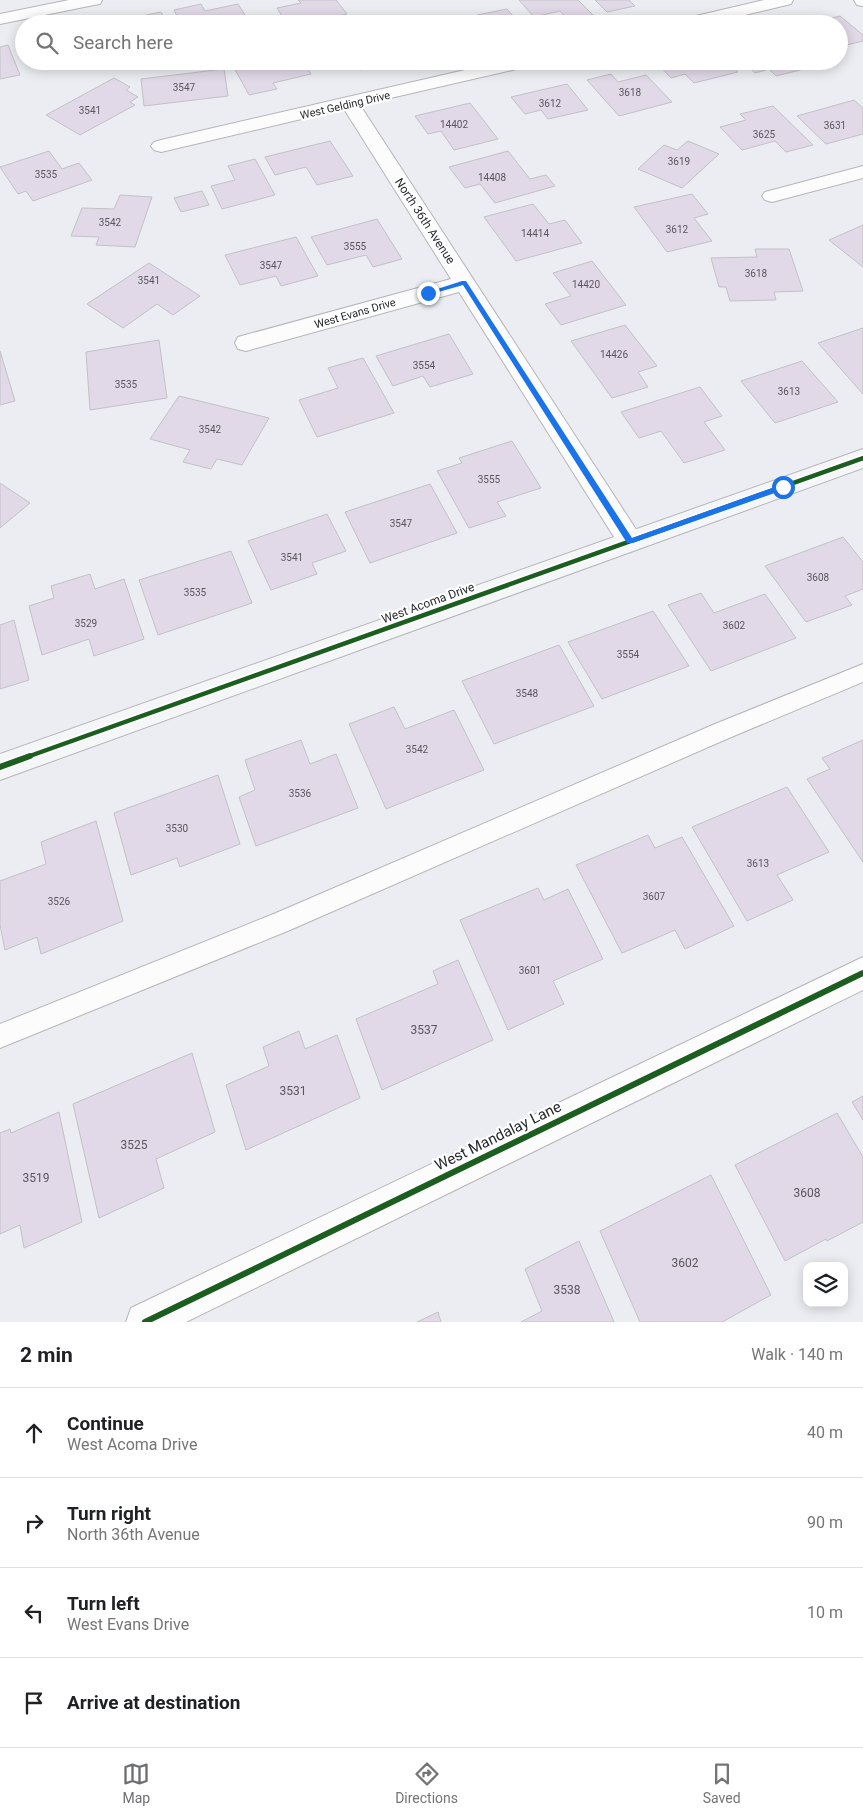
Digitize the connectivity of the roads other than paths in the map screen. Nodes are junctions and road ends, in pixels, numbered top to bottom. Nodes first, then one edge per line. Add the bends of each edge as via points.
1 (94, 0) edge
2 (785, 0) edge
3 (20, 15) edge
4 (722, 15) edge
5 (15, 16) edge
6 (0, 19) edge
7 (491, 70) edge
8 (350, 104) junction
9 (161, 146) dead end
10 (863, 172) edge
11 (772, 196) dead end
12 (464, 282) junction
13 (246, 343) dead end
14 (863, 458) edge
15 (630, 541) junction
16 (863, 673) edge
17 (0, 768) edge
18 (863, 973) edge
19 (0, 1036) edge
20 (145, 1322) edge

1 - 3 street
2 - 4 street
5 - 6 street
7 - 8 street, West Gelding Drive
8 - 9 street, West Gelding Drive
8 - 12 street, North 36th Avenue
10 - 11 street
12 - 13 street, West Evans Drive
12 - 15 street, North 36th Avenue
14 - 15 street, West Acoma Drive
15 - 17 street, West Acoma Drive
16 - 19 lane via 282,922
18 - 20 street, West Mandalay Lane

